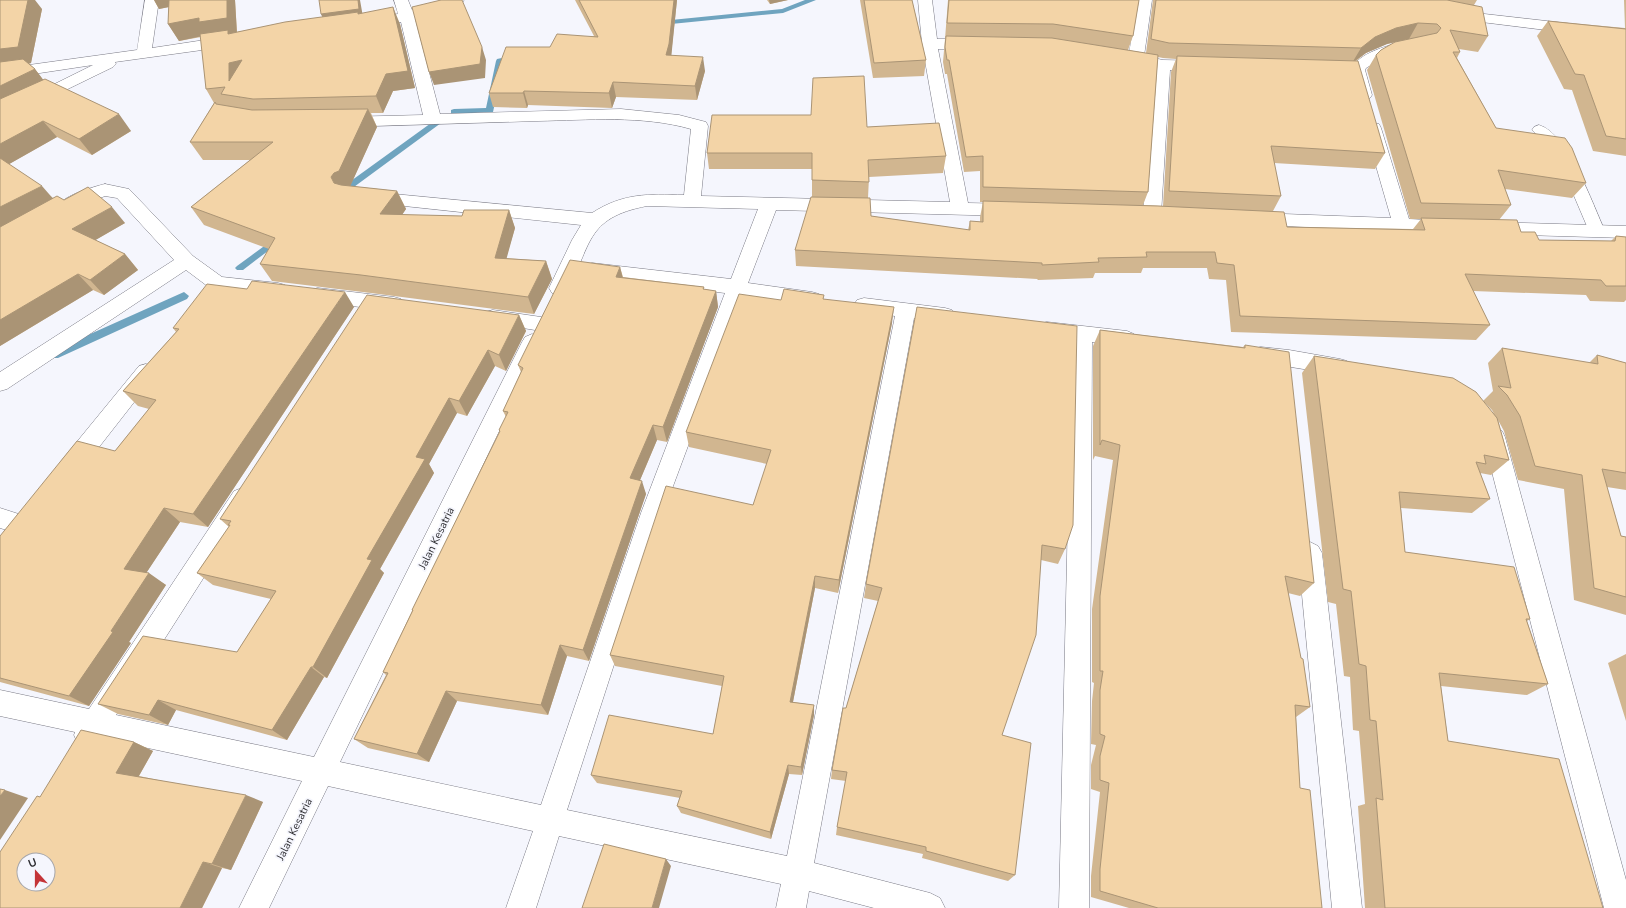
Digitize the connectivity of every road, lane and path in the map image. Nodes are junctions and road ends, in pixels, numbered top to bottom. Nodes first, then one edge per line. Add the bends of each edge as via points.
1 (152, 0) edge
2 (401, 0) edge
3 (457, 0) edge
4 (925, 0) edge
5 (1145, 0) edge
6 (1420, 0) edge
7 (407, 17) junction
8 (352, 24) edge
9 (1626, 35) edge
10 (244, 40) edge
11 (930, 44) junction
12 (987, 44) edge
13 (1416, 45) edge
14 (144, 53) junction
15 (1115, 56) edge
16 (119, 57) junction
17 (1136, 59) junction
18 (1163, 65) junction
19 (1217, 67) edge
20 (0, 74) edge
21 (0, 118) edge
22 (433, 120) junction
23 (326, 122) edge
24 (1538, 130) dead end
25 (358, 197) edge
26 (692, 201) junction
27 (769, 203) junction
28 (960, 209) junction
29 (1024, 211) edge
30 (56, 212) edge
31 (1152, 214) edge
32 (1238, 218) edge
33 (594, 220) junction
34 (1402, 226) junction
35 (1598, 231) junction
36 (1626, 232) edge
37 (186, 261) junction
38 (570, 267) junction
39 (736, 287) junction
40 (371, 301) junction
41 (410, 306) edge
42 (906, 310) junction
43 (472, 314) edge
44 (960, 317) edge
45 (358, 321) edge
46 (541, 324) junction
47 (1029, 326) edge
48 (1082, 333) junction
49 (1146, 341) edge
50 (1241, 353) edge
51 (157, 358) edge
52 (1358, 370) edge
53 (0, 382) edge
54 (1486, 420) edge
55 (254, 479) edge
56 (58, 481) edge
57 (0, 518) edge
58 (22, 526) edge
59 (1307, 531) edge
60 (0, 703) edge
61 (94, 723) junction
62 (77, 750) edge
63 (322, 772) junction
64 (550, 820) junction
65 (797, 873) junction
66 (254, 908) edge
67 (521, 908) edge
68 (791, 908) edge
69 (930, 908) edge
70 (1074, 908) edge
71 (1348, 908) edge
72 (1618, 908) edge

1 - 14 street
2 - 7 street
3 - 7 street
4 - 11 street
5 - 17 street
6 - 9 street via 1457,15
7 - 8 street
7 - 22 street
10 - 14 street
11 - 12 street
11 - 28 street
13 - 34 street via 1380,54 1349,70 1368,111
14 - 16 street
15 - 17 street
16 - 20 street
16 - 21 street via 102,68
17 - 18 street
18 - 19 street
18 - 31 street
22 - 23 street
22 - 26 street via 622,114 679,120 700,126
24 - 35 lane via 1555,145 1567,163
25 - 33 street
26 - 27 street, Jalan Kesatria
26 - 33 street, Jalan Kesatria via 631,202 604,212
27 - 28 street, Jalan Kesatria
27 - 39 street
28 - 29 street, Jalan Kesatria
30 - 37 street via 83,197 105,190 123,193
32 - 34 street
33 - 38 street, Jalan Kesatria via 587,229
34 - 35 street
35 - 36 street
37 - 40 street via 212,289 298,292
37 - 53 street
38 - 39 street
38 - 46 street, Jalan Kesatria
39 - 42 street via 762,293
39 - 64 street via 652,513
40 - 41 street
40 - 45 street
42 - 44 street
42 - 65 street
43 - 46 street
46 - 63 street, Jalan Kesatria
47 - 48 street
48 - 49 street
48 - 70 street
50 - 52 street via 1290,370
51 - 56 street
54 - 72 street via 1492,431
55 - 61 street
57 - 58 street
59 - 71 street
60 - 61 street
61 - 62 street
61 - 63 street
63 - 64 street
63 - 66 street, Jalan Kesatria
64 - 65 street
64 - 67 street
65 - 68 street
65 - 69 street

